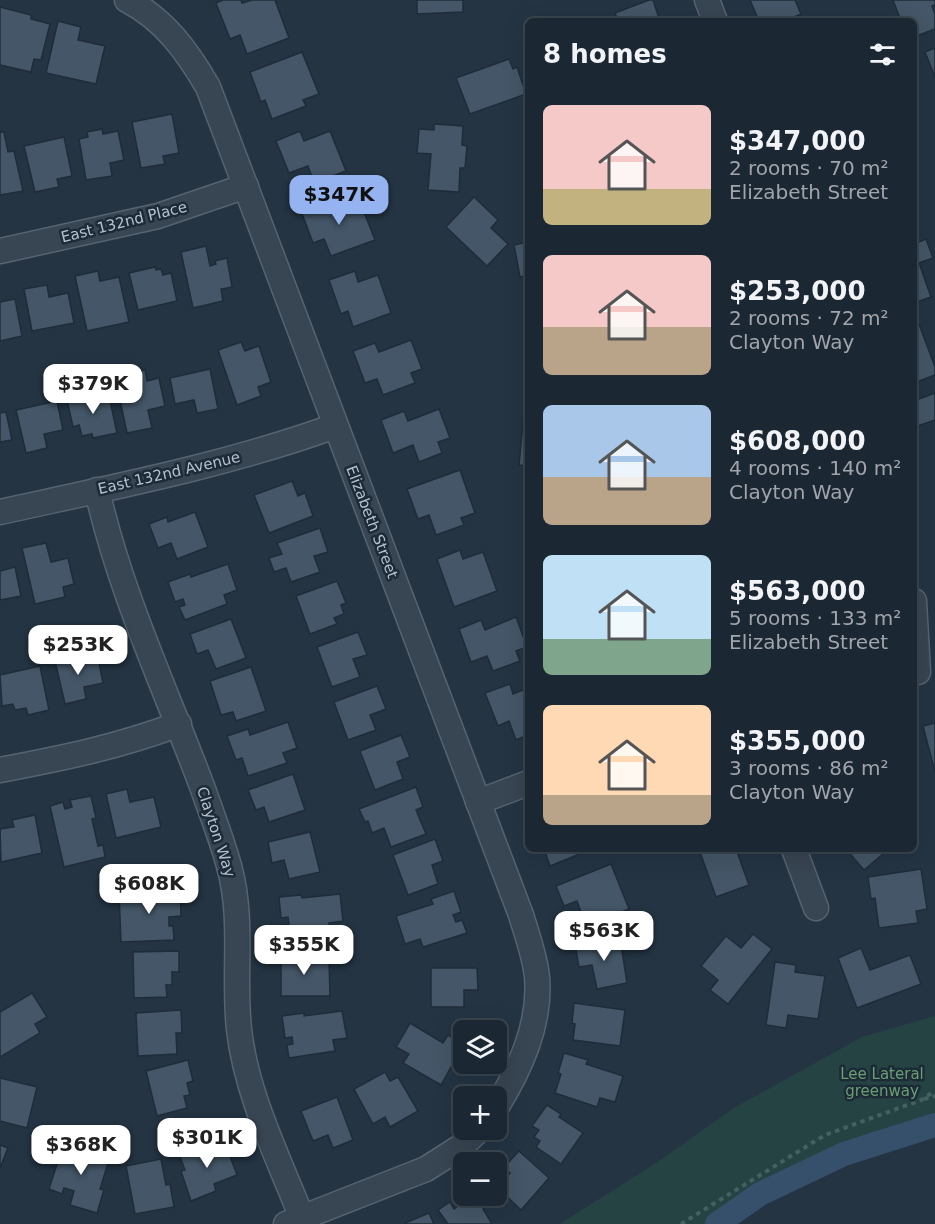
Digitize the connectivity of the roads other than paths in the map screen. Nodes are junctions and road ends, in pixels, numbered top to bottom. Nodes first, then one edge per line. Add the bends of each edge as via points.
1 (127, 0) edge
2 (707, 0) edge
3 (714, 18) edge
4 (246, 186) junction
5 (0, 251) edge
6 (335, 426) junction
7 (97, 490) junction
8 (0, 512) edge
9 (917, 627) edge
10 (922, 671) edge
11 (179, 724) junction
12 (0, 770) edge
13 (525, 784) edge
14 (478, 802) junction
15 (795, 852) edge
16 (816, 908) dead end
17 (507, 1089) edge
18 (468, 1140) edge
19 (294, 1221) edge

1 - 4 street, Elizabeth Street via 161,23 190,57 208,87
2 - 3 street
4 - 5 street, East 132nd Place via 158,216
4 - 6 street, Elizabeth Street
6 - 7 street, East 132nd Avenue via 227,460
6 - 14 street, Elizabeth Street
7 - 8 street, East 132nd Avenue
7 - 11 street, Clayton Way via 116,563
9 - 10 street
11 - 12 street via 92,752
11 - 19 street, Clayton Way via 230,867 235,900 239,1028 245,1064
13 - 14 street
14 - 17 street, Elizabeth Street via 521,915 537,978 531,1032
15 - 16 street
18 - 19 street via 426,1169

